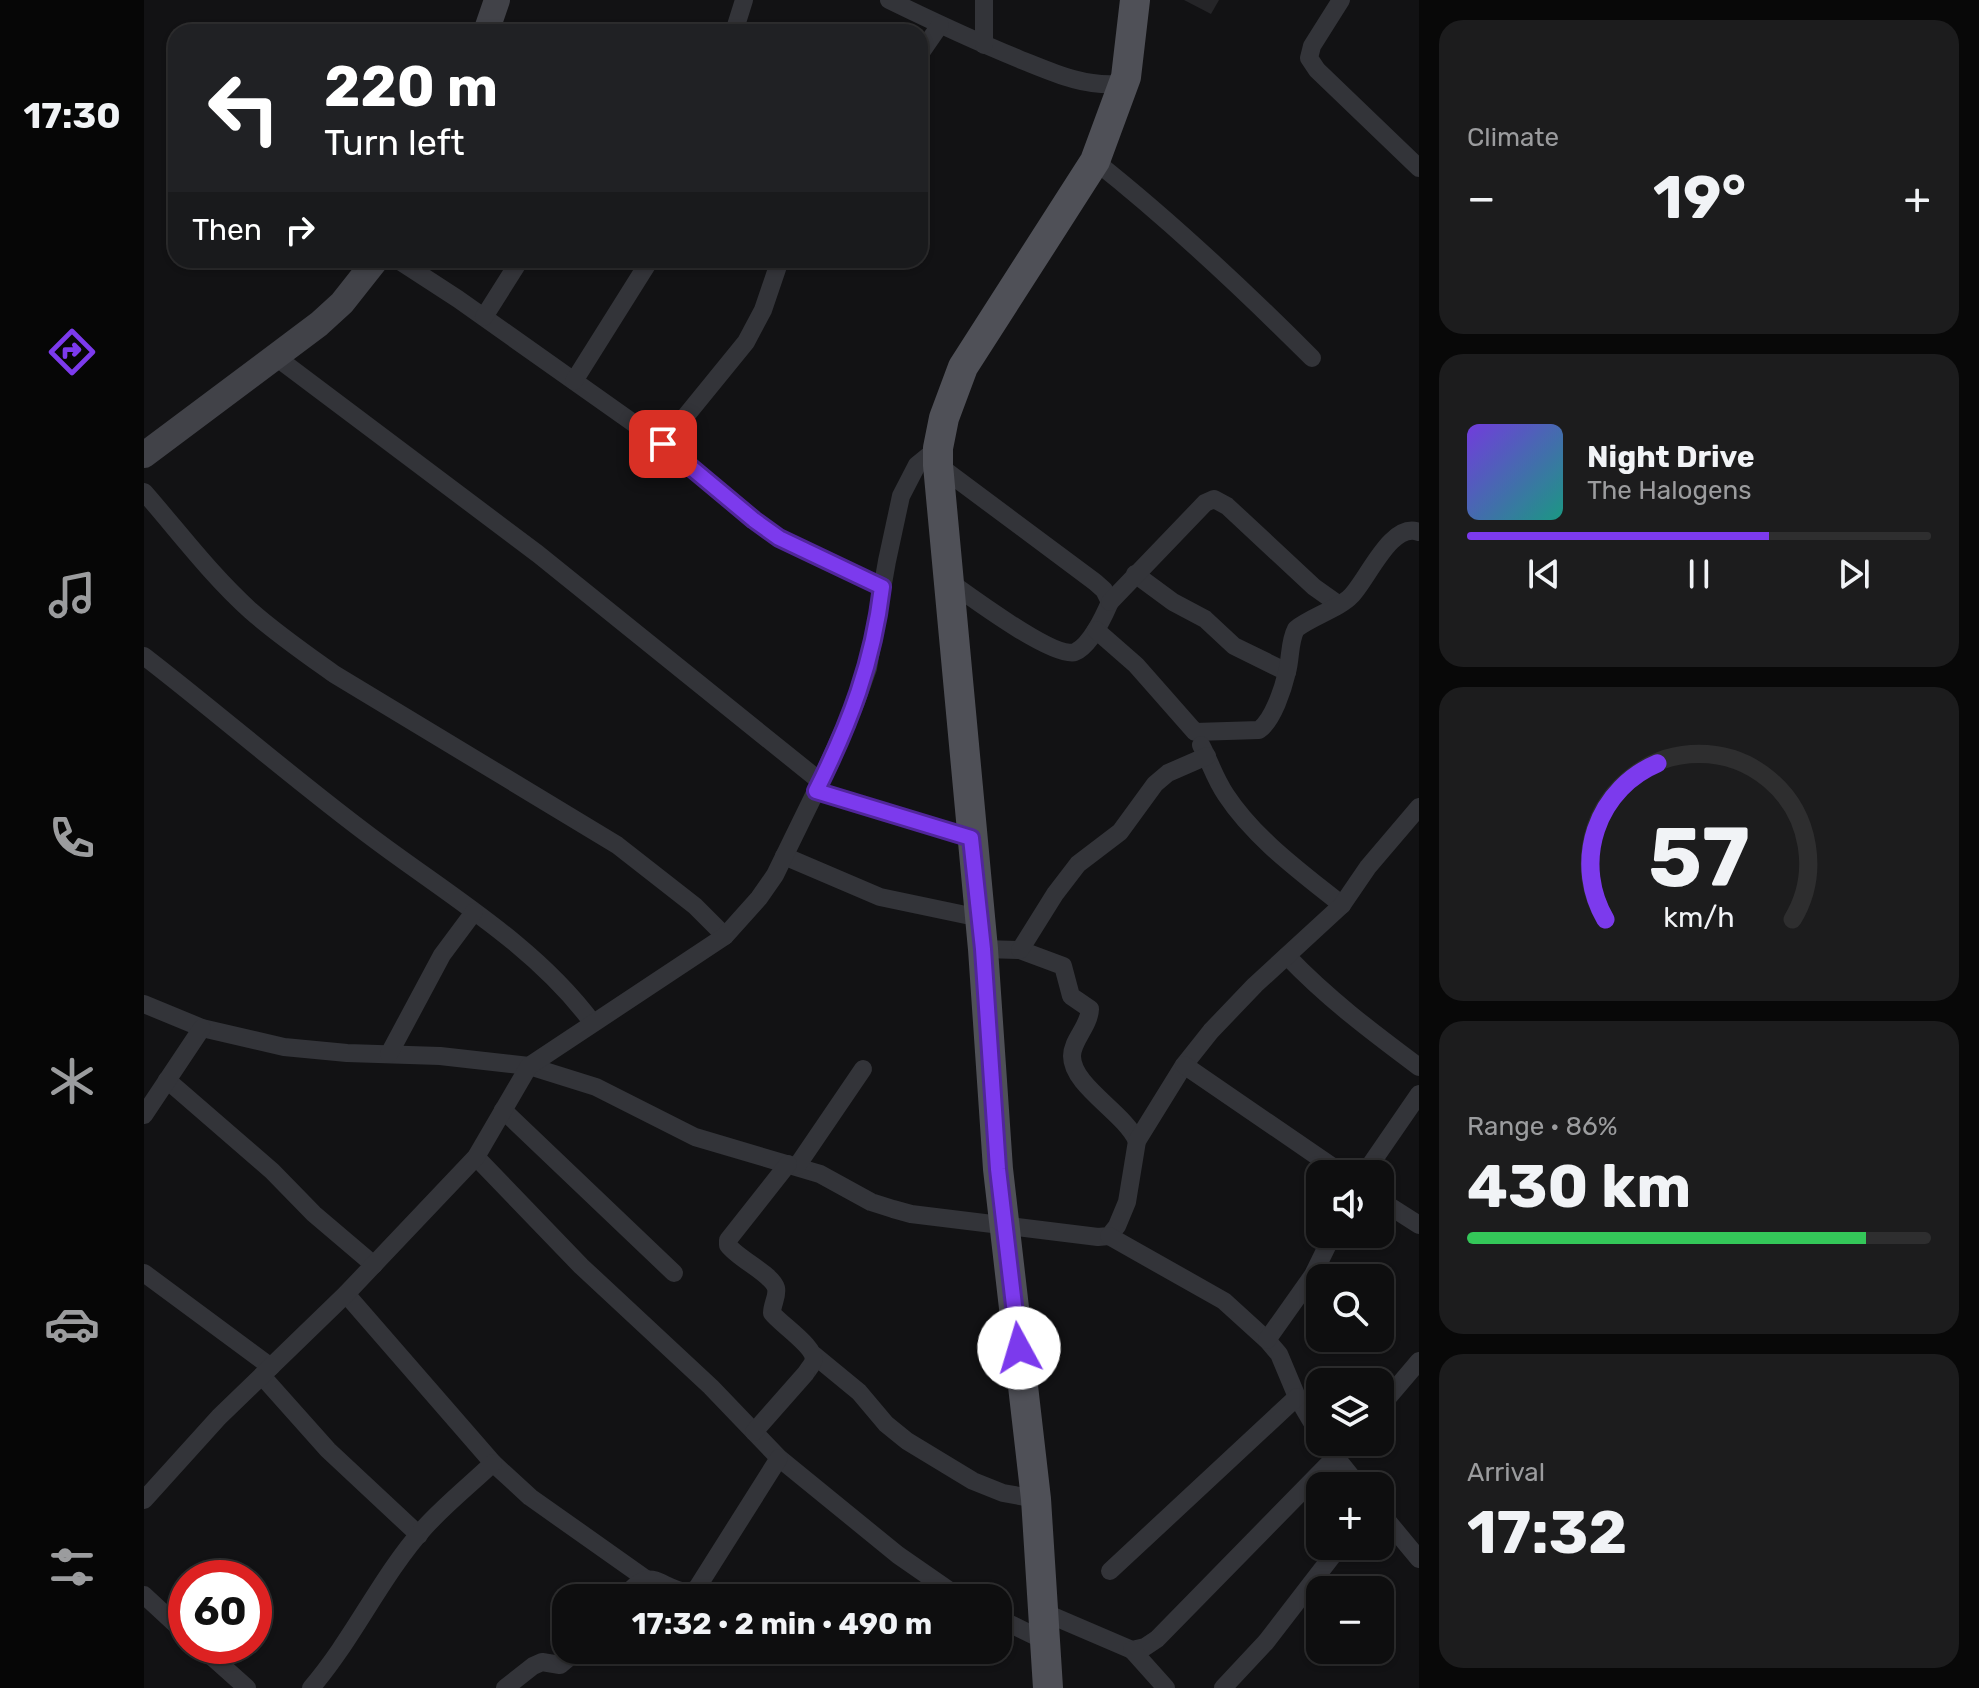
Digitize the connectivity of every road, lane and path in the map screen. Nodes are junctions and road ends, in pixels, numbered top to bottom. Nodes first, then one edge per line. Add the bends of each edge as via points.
1 (497, 0) edge
2 (744, 0) edge
3 (889, 0) edge
4 (984, 0) edge
5 (1125, 0) edge
6 (1135, 0) edge
7 (1341, 0) edge
8 (489, 24) edge
9 (736, 24) edge
10 (940, 25) junction
11 (928, 42) edge
12 (984, 45) junction
13 (1120, 87) junction
14 (1095, 161) junction
15 (1419, 168) edge
16 (370, 268) edge
17 (410, 268) edge
18 (515, 268) edge
19 (645, 268) edge
20 (777, 268) edge
21 (484, 317) junction
22 (276, 357) junction
23 (1312, 358) dead end
24 (574, 381) junction
25 (663, 444) junction
26 (144, 455) edge
27 (938, 456) junction
28 (144, 492) edge
29 (1416, 525) edge
30 (1135, 574) junction
31 (947, 580) junction
32 (882, 587) junction
33 (1110, 602) junction
34 (1338, 604) junction
35 (1096, 630) junction
36 (144, 656) edge
37 (1287, 672) junction
38 (1195, 732) junction
39 (1207, 756) junction
40 (819, 786) junction
41 (1419, 807) edge
42 (971, 838) junction
43 (784, 856) junction
44 (1342, 905) junction
45 (474, 912) junction
46 (980, 918) junction
47 (725, 936) junction
48 (983, 949) junction
49 (1020, 950) junction
50 (1287, 956) junction
51 (144, 1004) edge
52 (592, 1022) junction
53 (202, 1028) junction
54 (389, 1054) junction
55 (1184, 1065) junction
56 (529, 1066) junction
57 (1419, 1067) edge
58 (863, 1069) dead end
59 (167, 1080) junction
60 (1419, 1094) edge
61 (503, 1110) junction
62 (144, 1115) edge
63 (1137, 1141) junction
64 (476, 1157) junction
65 (1323, 1160) edge
66 (1374, 1160) edge
67 (793, 1165) junction
68 (1394, 1209) edge
69 (1419, 1225) edge
70 (1006, 1226) junction
71 (1109, 1236) junction
72 (1326, 1248) edge
73 (374, 1265) junction
74 (144, 1273) edge
75 (674, 1273) dead end
76 (346, 1294) junction
77 (1267, 1340) junction
78 (814, 1355) junction
79 (1419, 1361) edge
80 (267, 1371) junction
81 (1394, 1390) edge
82 (1297, 1397) junction
83 (1306, 1412) edge
84 (754, 1432) junction
85 (1334, 1456) edge
86 (1338, 1456) edge
87 (779, 1458) junction
88 (1336, 1459) junction
89 (493, 1463) junction
90 (1347, 1472) edge
91 (1036, 1499) junction
92 (144, 1500) edge
93 (1394, 1529) edge
94 (419, 1535) junction
95 (1419, 1559) edge
96 (1329, 1560) edge
97 (1110, 1571) dead end
98 (646, 1579) junction
99 (637, 1584) edge
100 (940, 1584) edge
101 (144, 1595) edge
102 (168, 1617) edge
103 (1012, 1621) edge
104 (1042, 1626) junction
105 (1132, 1650) junction
106 (220, 1664) edge
107 (552, 1664) edge
108 (247, 1688) edge
109 (311, 1688) edge
110 (505, 1688) edge
111 (1048, 1688) edge
112 (1166, 1688) edge
113 (1223, 1688) edge

1 - 8 street
2 - 9 street
3 - 10 street
4 - 12 street
5 - 13 main road via 1116,75
6 - 13 main road via 1126,77
7 - 15 street via 1309,58
10 - 11 street
10 - 12 street
12 - 13 street via 1080,82
13 - 14 main road
14 - 23 street via 1160,212
14 - 27 main road via 963,367 951,394
16 - 22 street via 342,303
17 - 21 street
18 - 21 street
19 - 24 street
20 - 25 street via 746,342
21 - 24 street
22 - 26 street
22 - 40 street via 503,527
24 - 25 street
25 - 32 street via 779,538
27 - 31 main road
27 - 32 street via 917,465 901,496
27 - 33 street via 1095,582
28 - 47 street via 219,581 293,645 617,845
29 - 34 street via 1391,542 1352,595
30 - 33 street
30 - 34 street via 1214,499
30 - 37 street via 1205,619 1234,646
31 - 35 street via 1064,653 1080,648
31 - 42 main road
32 - 40 street via 868,668
33 - 35 street
34 - 37 street via 1296,629
35 - 38 street via 1136,665
36 - 45 street via 355,825
37 - 38 street via 1259,730
38 - 39 street
39 - 44 street via 1237,810
39 - 49 street via 1155,784 1120,832 1078,864
40 - 42 street
40 - 43 street
41 - 44 street
42 - 46 main road
43 - 46 street via 880,897
43 - 47 street via 759,898
44 - 50 street
45 - 52 street via 555,977
45 - 54 street via 442,955
46 - 48 main road
47 - 52 street
48 - 49 street
48 - 70 main road
49 - 63 street via 1063,966 1071,996 1090,1009 1074,1048 1074,1065
50 - 55 street
50 - 57 street via 1320,991
51 - 53 street
52 - 56 street
53 - 54 street via 284,1047
53 - 59 street
54 - 56 street
55 - 63 street
55 - 65 street
56 - 61 street
56 - 67 street via 596,1087 695,1137
58 - 67 street
59 - 62 street
59 - 73 street
60 - 66 street
61 - 64 street
61 - 75 street
63 - 71 street via 1127,1202
64 - 73 street
64 - 84 street
67 - 70 street via 893,1209
67 - 78 street via 728,1245 773,1281 777,1290 772,1313
68 - 69 street
70 - 71 street
70 - 91 main road
71 - 77 street via 1224,1301
72 - 77 street
73 - 76 street
74 - 80 street
76 - 80 street
76 - 89 street
77 - 82 street via 1279,1354
78 - 84 street via 806,1373
78 - 91 street via 907,1441 973,1481
79 - 81 street
80 - 92 street
80 - 94 street via 328,1450
82 - 83 street
82 - 97 street
84 - 87 street
85 - 88 street
86 - 88 street
87 - 98 street via 697,1588 688,1593
87 - 100 street
88 - 90 street
88 - 105 street via 1157,1639
89 - 94 street
89 - 98 street via 530,1497
91 - 104 main road
93 - 95 street
94 - 109 street
96 - 113 street
98 - 99 street
101 - 102 street
103 - 104 street
104 - 105 street
104 - 111 main road
105 - 112 street
106 - 108 street
107 - 110 street via 533,1666

